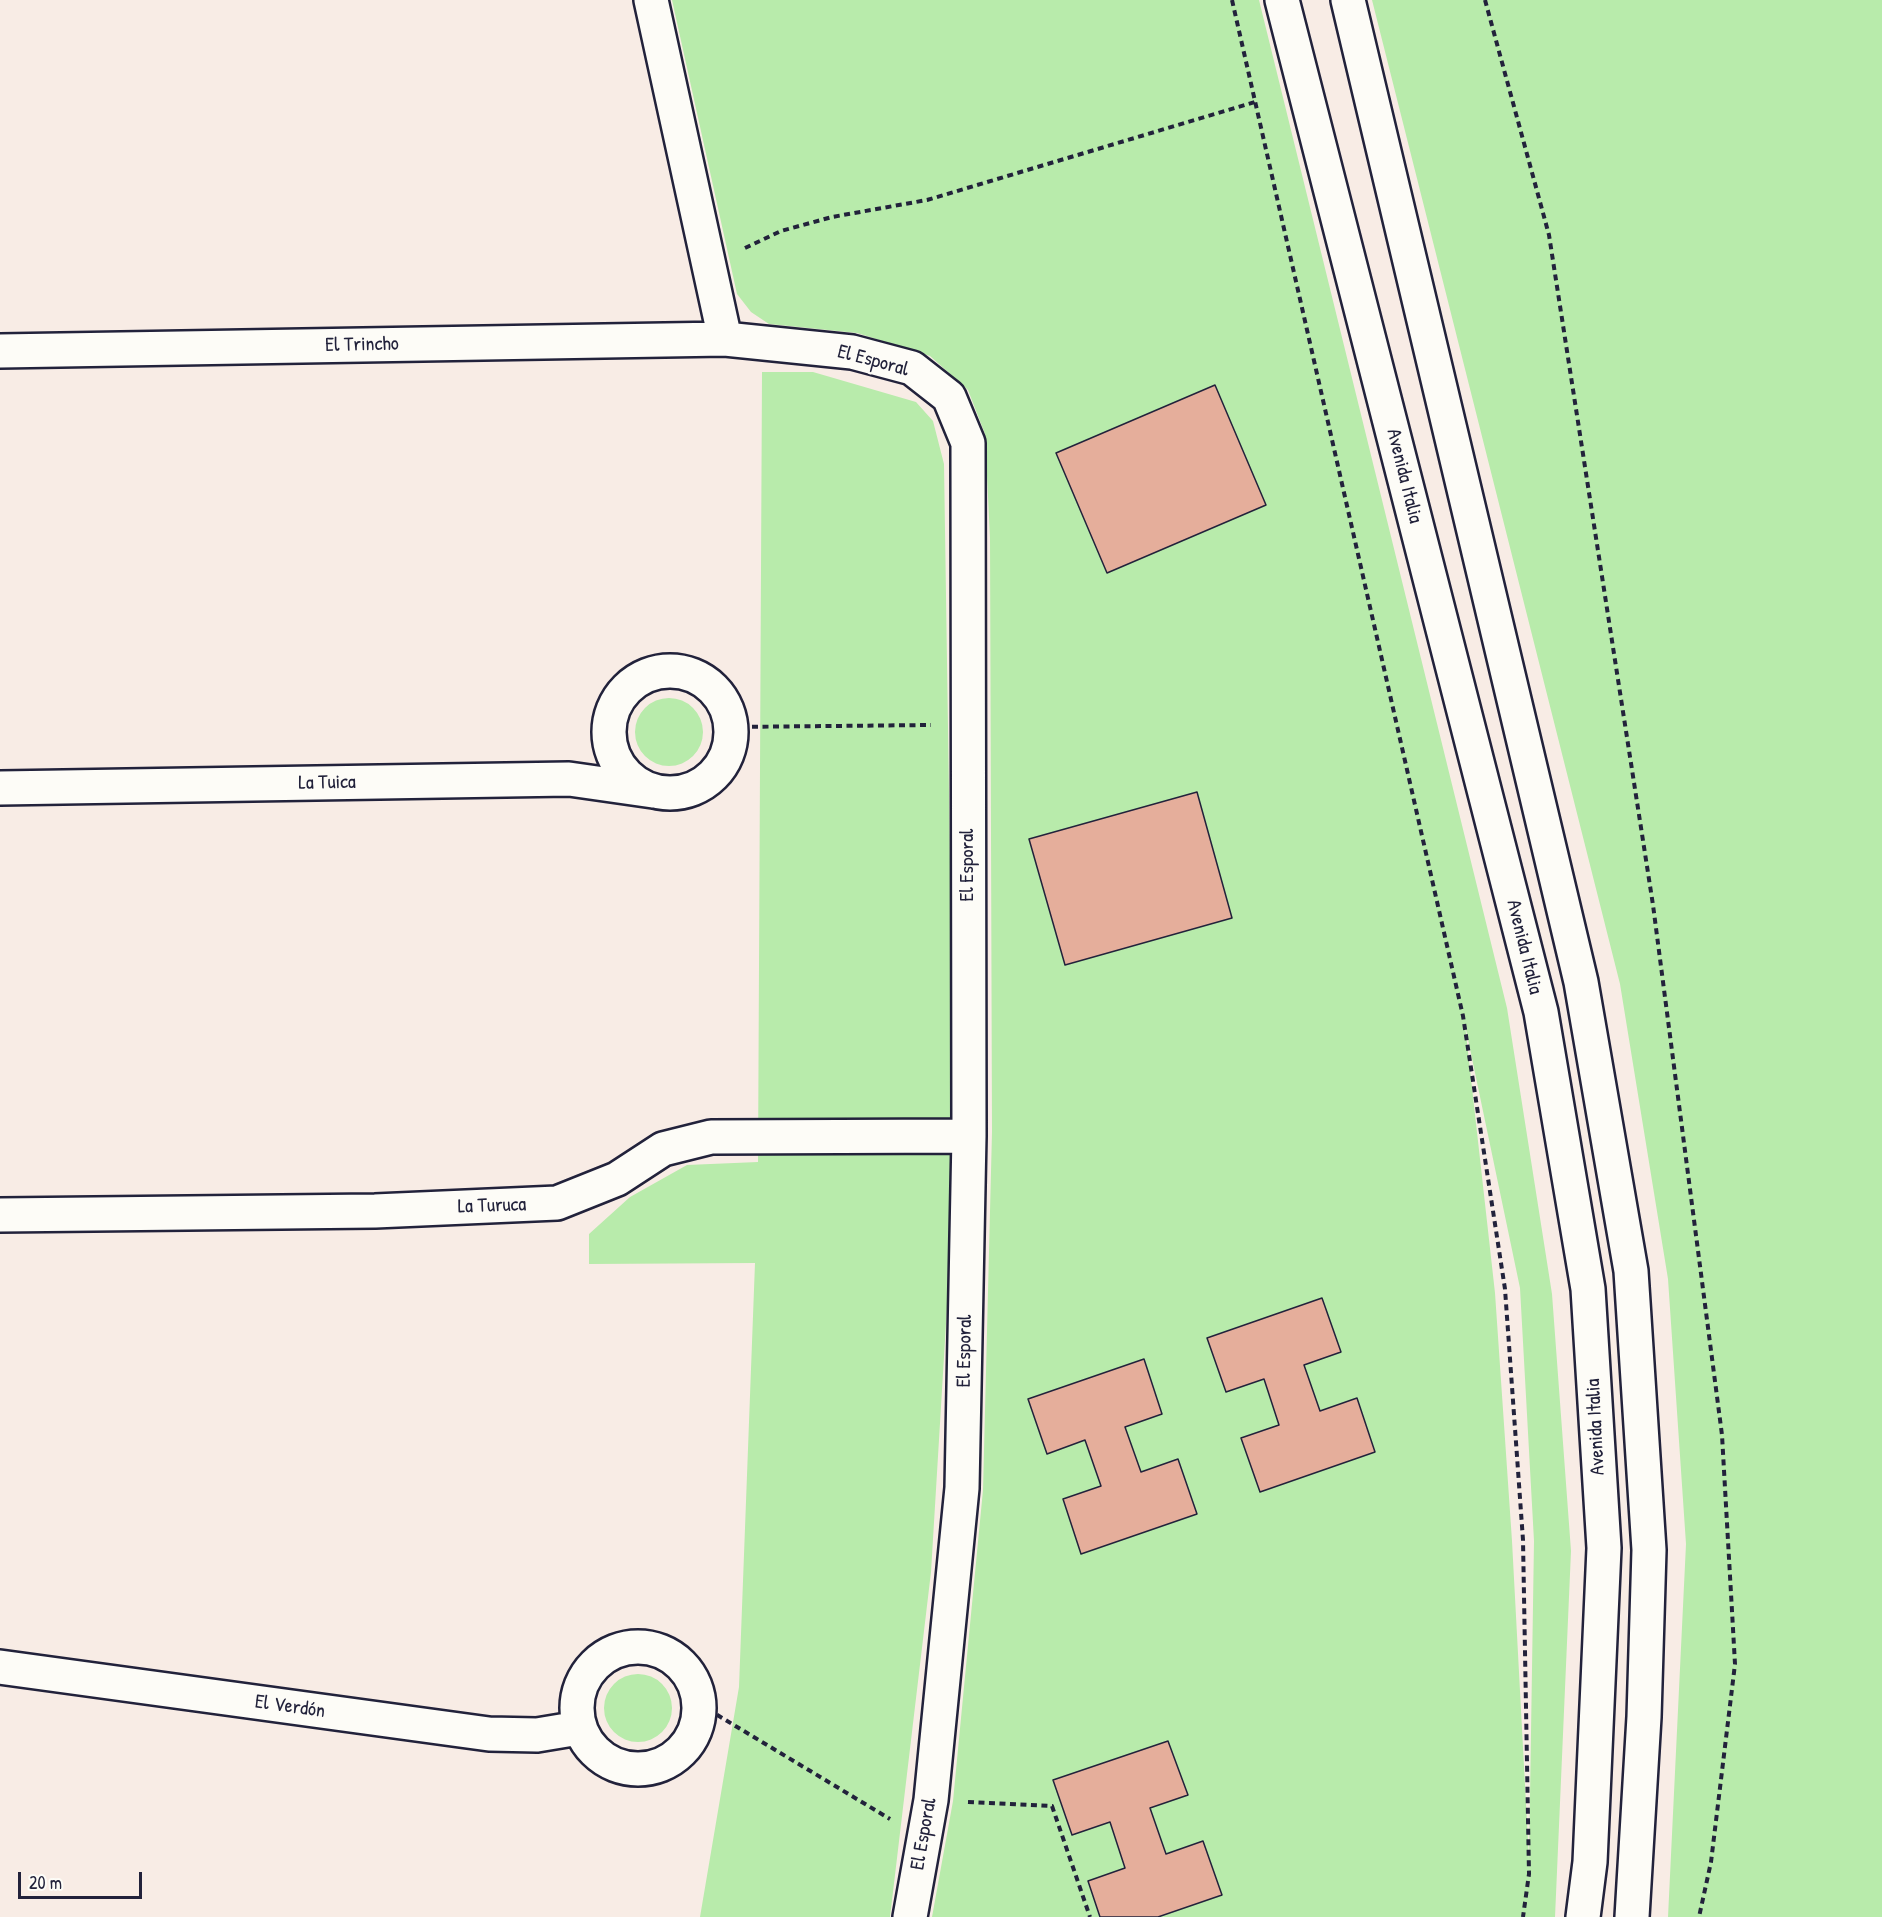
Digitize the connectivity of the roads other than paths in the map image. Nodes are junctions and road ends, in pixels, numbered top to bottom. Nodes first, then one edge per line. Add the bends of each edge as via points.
1 (651, 0) edge
2 (1282, 0) edge
3 (1348, 0) edge
4 (725, 339) junction
5 (0, 351) edge
6 (608, 730) junction
7 (569, 779) junction
8 (0, 788) edge
9 (653, 791) junction
10 (969, 1136) junction
11 (0, 1215) edge
12 (0, 1667) edge
13 (579, 1728) junction
14 (910, 1917) edge
15 (1583, 1917) edge
16 (1632, 1917) edge

1 - 4 street
2 - 15 street, Avenida Italia via 1541,1012 1588,1289 1604,1548 1590,1862
3 - 16 street via 1581,981 1630,1271 1649,1550
4 - 5 street, El Trincho
4 - 10 street, El Esporal via 852,352 912,368 950,397 968,443
6 - 7 street
6 - 9 street via 621,769
6 - 9 street, La Tuica via 612,710 622,692 638,678 658,671 679,670 715,689 732,727 722,765 709,780 691,789
7 - 8 street, La Tuica
7 - 9 street, La Tuica
10 - 11 street, La Turuca via 711,1137 663,1149 617,1179 557,1203 375,1211
10 - 14 street, El Esporal via 962,1488 931,1800
12 - 13 street, El Verdón via 489,1734 537,1735
13 - 13 street via 576,1707 580,1687 606,1655 625,1648 646,1647 666,1653 694,1683 699,1704 697,1723 676,1756 659,1766 640,1770 603,1759

